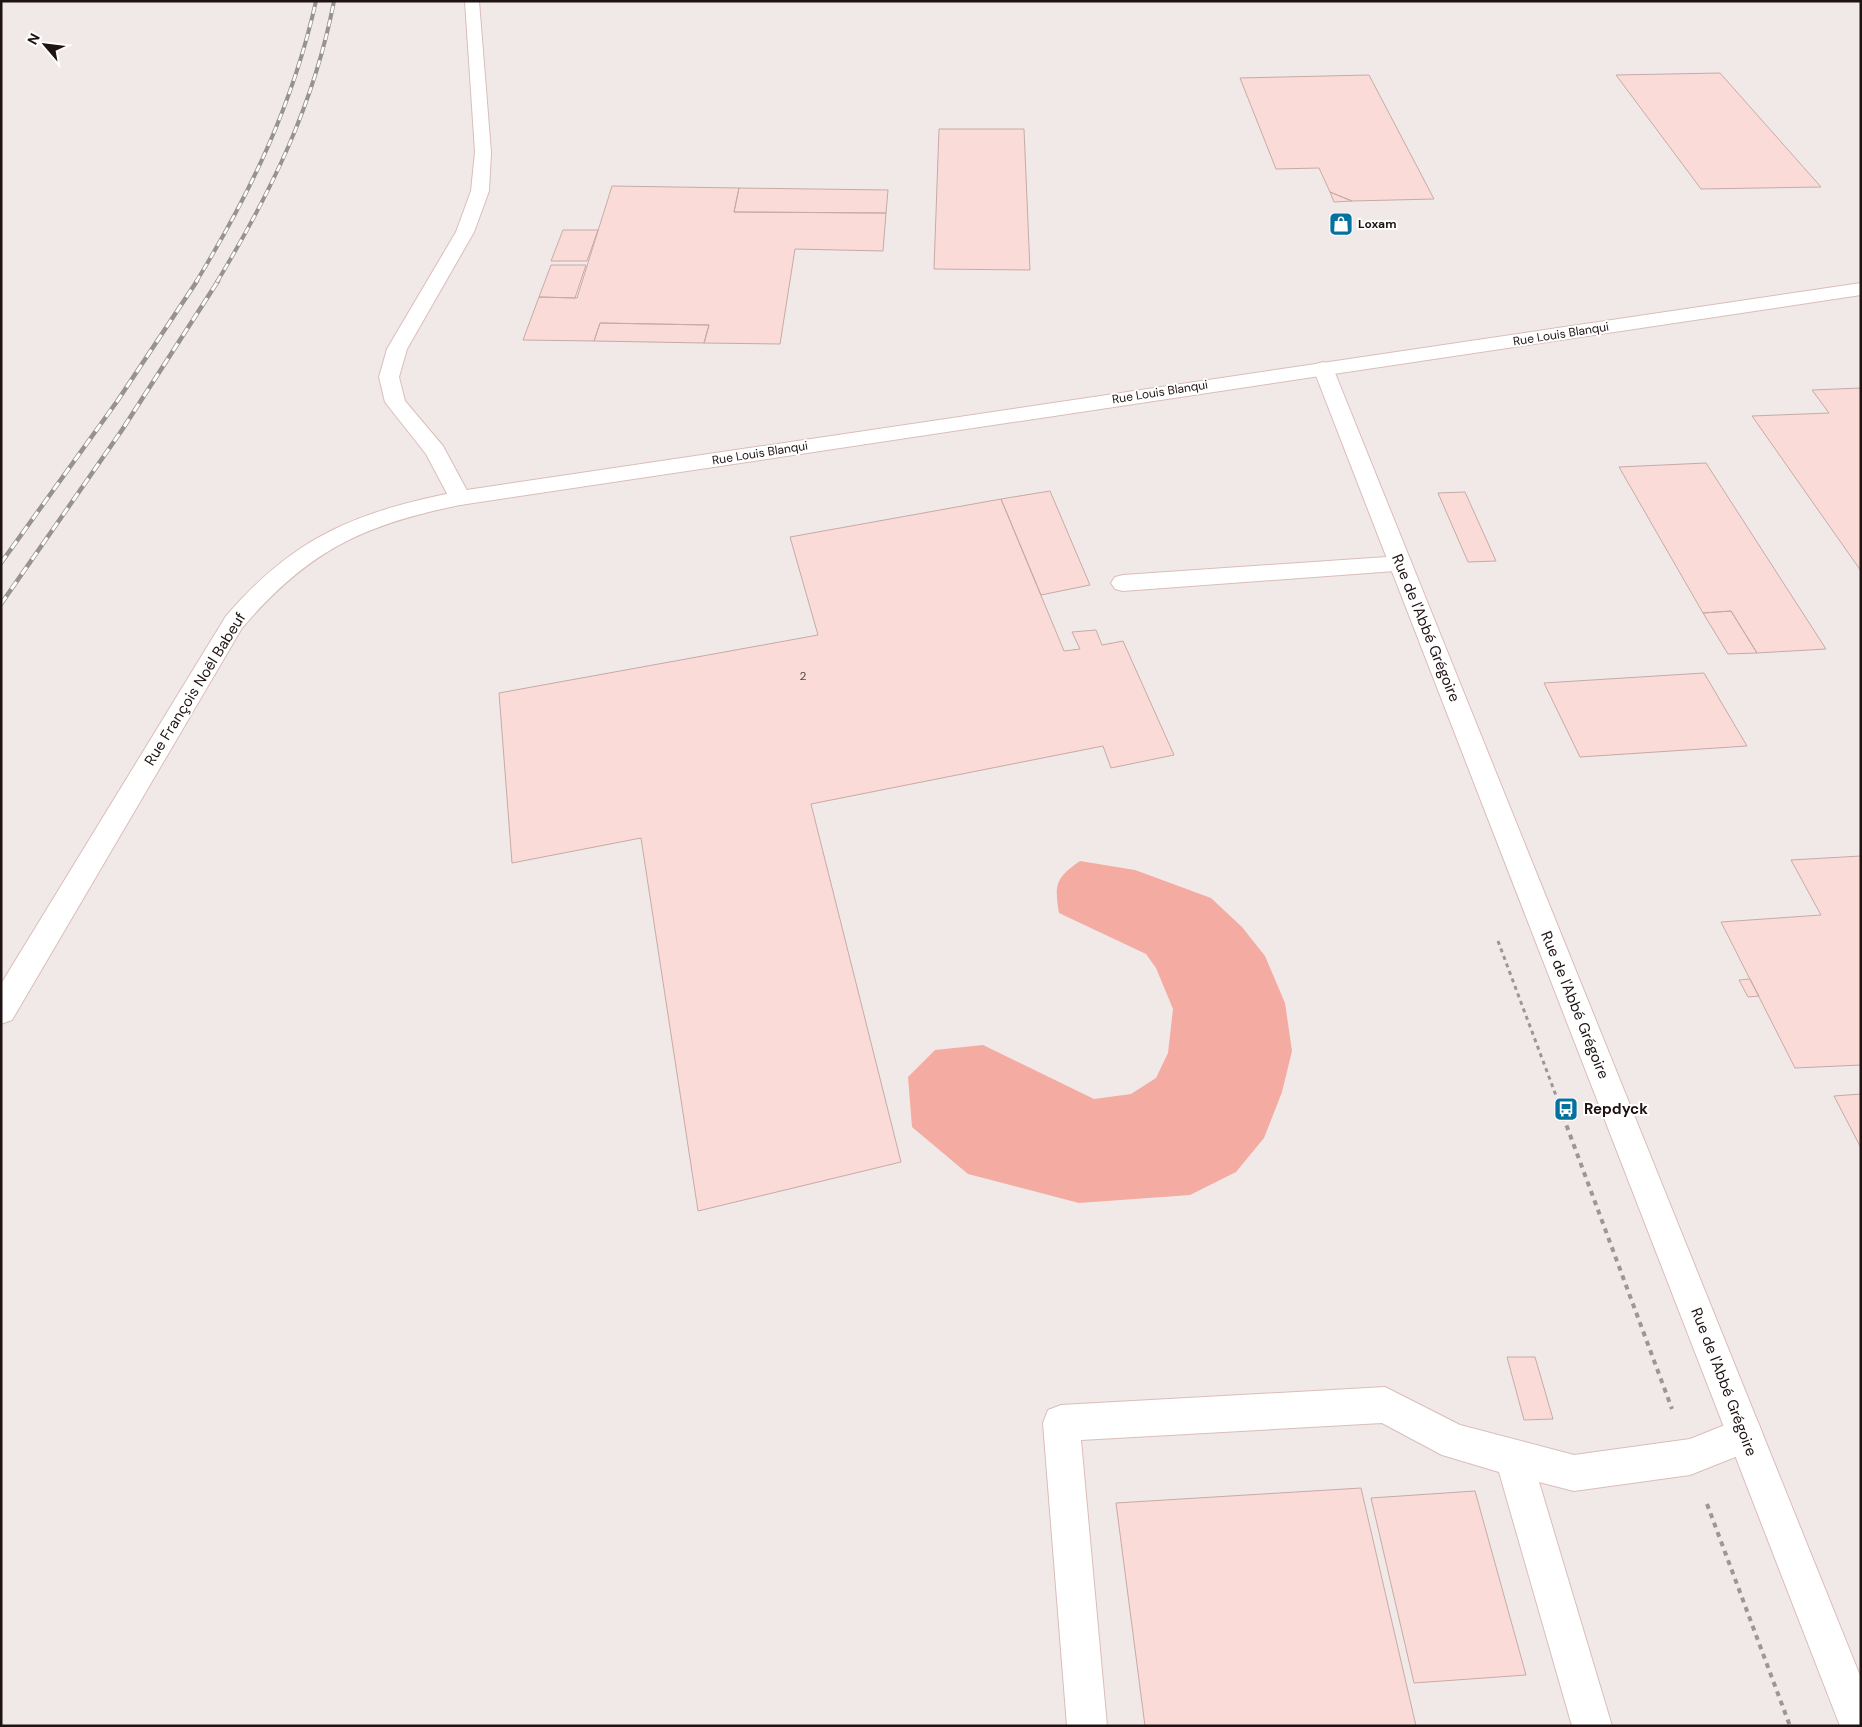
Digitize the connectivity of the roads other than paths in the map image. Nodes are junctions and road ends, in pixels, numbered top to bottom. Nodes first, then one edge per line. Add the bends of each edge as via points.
1 (472, 1) edge
2 (1861, 289) edge
3 (1323, 368) junction
4 (460, 498) junction
5 (1401, 564) junction
6 (1124, 583) dead end
7 (1, 1010) edge
8 (1745, 1435) junction
9 (1513, 1457) junction
10 (1857, 1707) edge
11 (1087, 1726) edge
12 (1592, 1726) edge

1 - 4 street via 483,152 480,191 465,232 397,349 389,377 395,402 435,451
2 - 3 street, Rue Louis Blanqui
3 - 4 street, Rue Louis Blanqui
3 - 5 street, Rue de l'Abbé Grégoire
4 - 7 street, Rue François Noël Babeuf via 401,510 348,528 282,570 249,602 219,645
5 - 6 street
5 - 8 street, Rue de l'Abbé Grégoire
8 - 9 street via 1690,1457 1574,1473
8 - 10 street, Rue de l'Abbé Grégoire
9 - 11 street via 1455,1442 1384,1405 1060,1423
9 - 12 street

